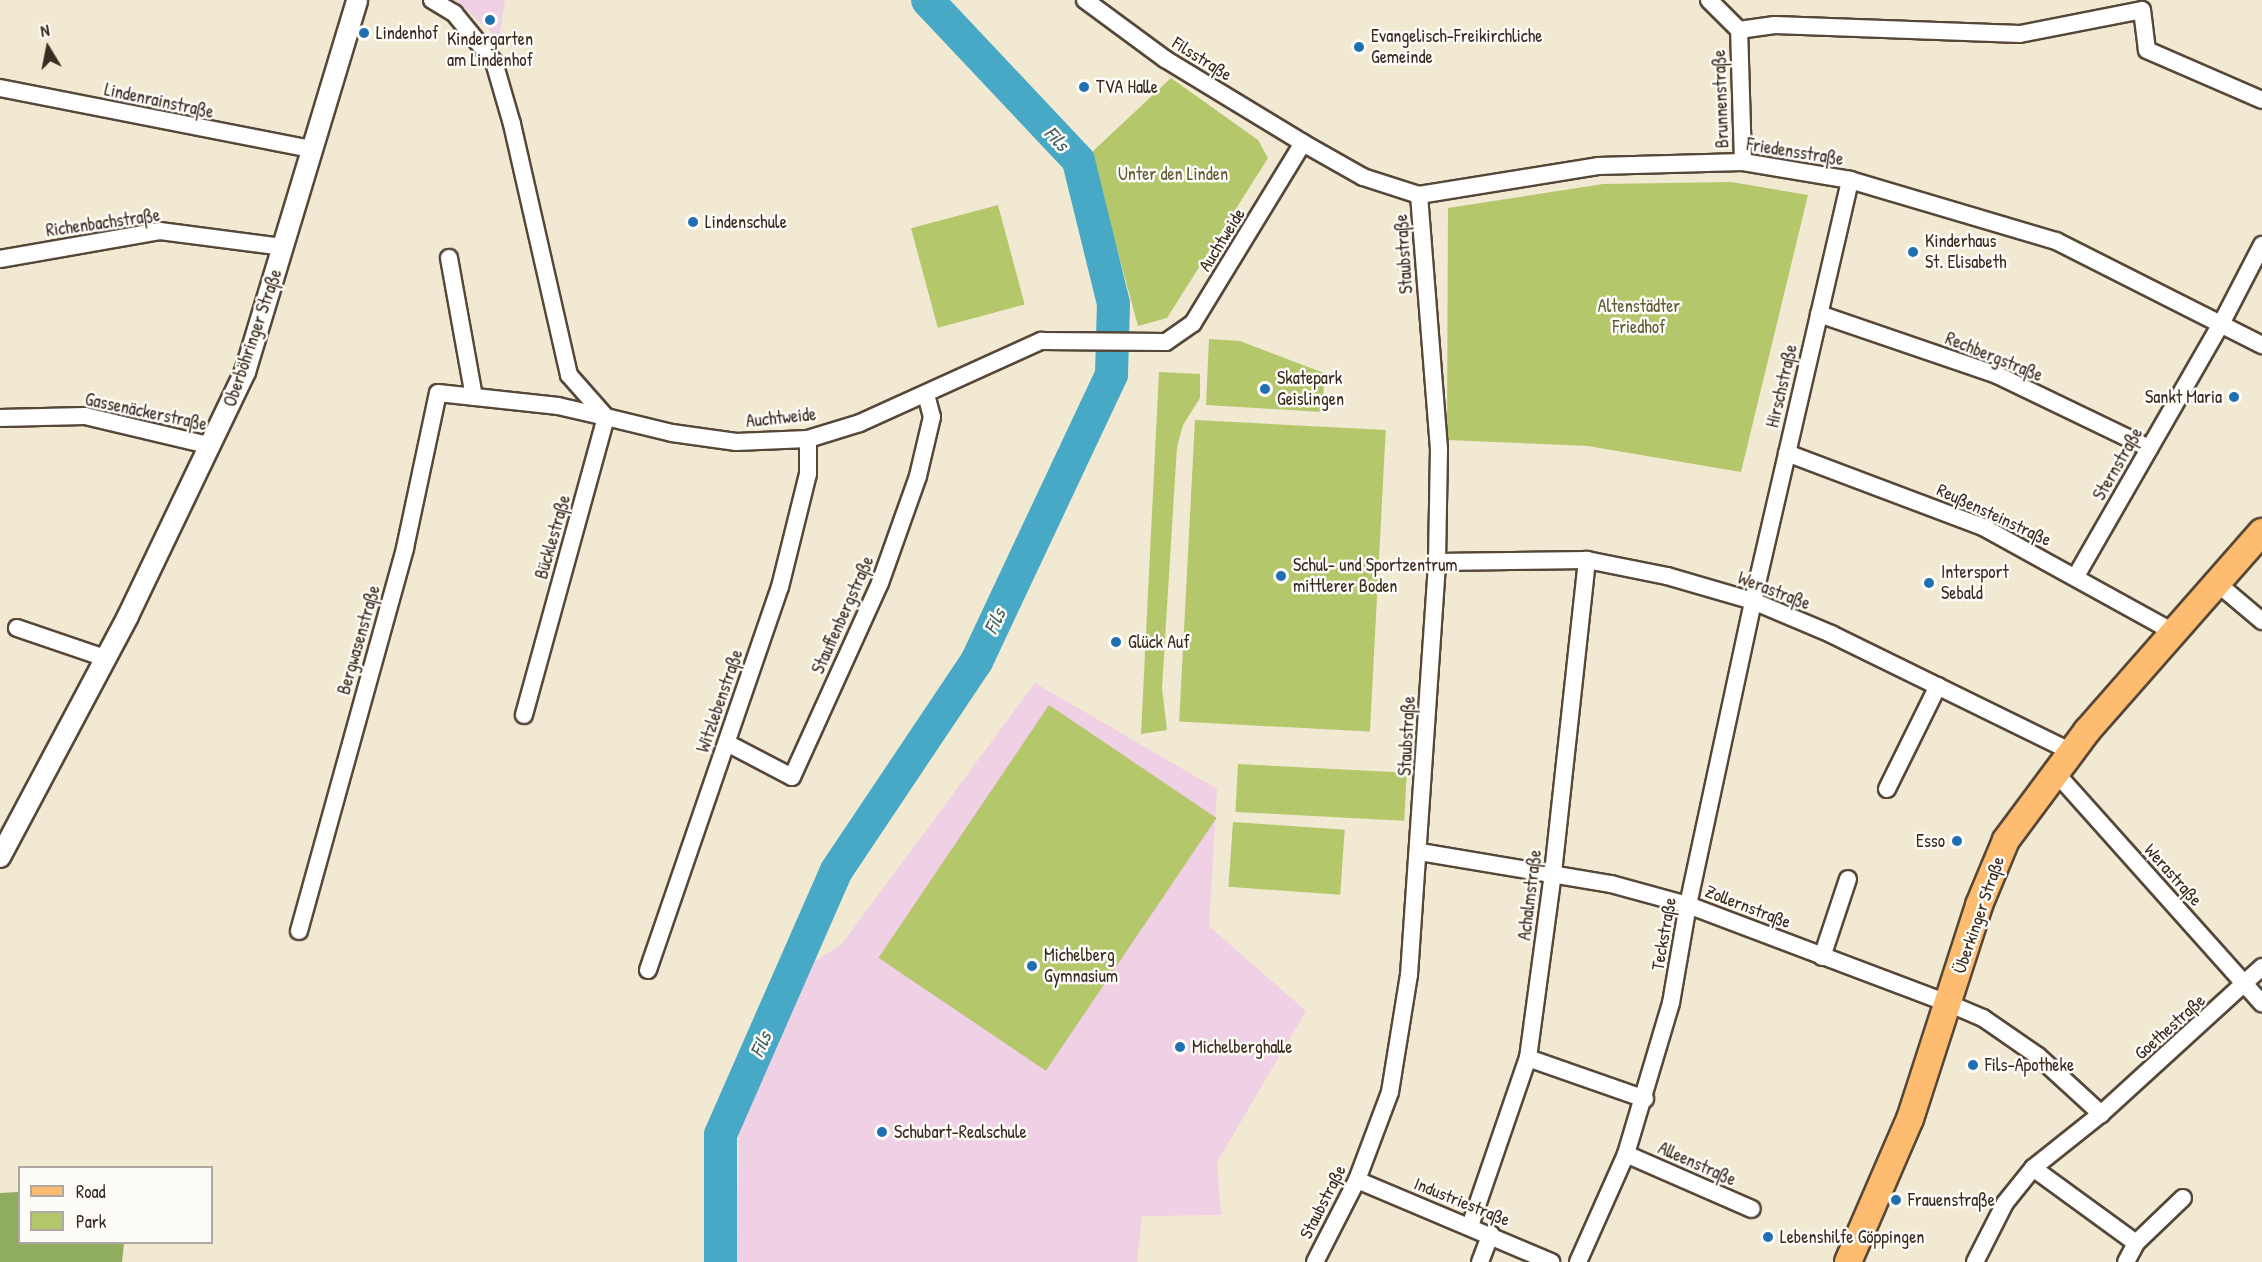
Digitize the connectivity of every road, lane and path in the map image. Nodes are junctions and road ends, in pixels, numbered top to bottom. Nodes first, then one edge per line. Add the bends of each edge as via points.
1 (357, 0) edge
2 (432, 0) edge
3 (1085, 0) edge
4 (1709, 0) edge
5 (2145, 5) edge
6 (1739, 30) junction
7 (0, 88) edge
8 (2262, 100) edge
9 (1303, 143) junction
10 (310, 149) junction
11 (1743, 162) junction
12 (1850, 180) junction
13 (1419, 195) junction
14 (2262, 245) edge
15 (284, 247) junction
16 (449, 258) dead end
17 (0, 259) edge
18 (1819, 314) junction
19 (2221, 324) junction
20 (2262, 345) edge
21 (926, 395) junction
22 (474, 397) junction
23 (606, 417) junction
24 (0, 418) edge
25 (808, 439) junction
26 (212, 446) junction
27 (2149, 448) junction
28 (1787, 453) junction
29 (2262, 532) edge
30 (1587, 560) junction
31 (1437, 562) junction
32 (2076, 576) junction
33 (2217, 583) junction
34 (1753, 601) junction
35 (2262, 621) edge
36 (17, 628) dead end
37 (2175, 633) junction
38 (105, 658) junction
39 (1938, 686) junction
40 (524, 715) dead end
41 (727, 743) junction
42 (2072, 752) junction
43 (2056, 773) junction
44 (1887, 789) dead end
45 (1420, 852) junction
46 (0, 855) edge
47 (1553, 873) junction
48 (1848, 879) dead end
49 (1688, 905) junction
50 (299, 931) dead end
51 (1822, 957) junction
52 (2262, 967) edge
53 (648, 970) dead end
54 (2246, 985) junction
55 (2262, 1003) edge
56 (1950, 1004) junction
57 (1528, 1058) junction
58 (1645, 1099) junction
59 (2101, 1114) junction
60 (1626, 1154) junction
61 (2033, 1168) junction
62 (1357, 1180) junction
63 (2183, 1198) dead end
64 (1752, 1209) dead end
65 (1470, 1226) junction
66 (1491, 1234) junction
67 (2136, 1243) junction
68 (1315, 1262) edge
69 (1480, 1262) edge
70 (1551, 1262) edge
71 (1578, 1262) edge
72 (1848, 1262) edge
73 (1975, 1262) edge
74 (2126, 1262) edge

1 - 10 street, Oberböhringer Straße
2 - 23 street via 454,13 494,62 513,124 569,375
3 - 9 street, Filsstraße via 1165,59
4 - 6 street
5 - 6 street, Brunnenstraße via 2020,34 1774,25
5 - 8 street, Brunnenstraße via 2147,50
6 - 11 street, Brunnenstraße
7 - 10 street, Lindenrainstraße
9 - 13 street, Friedensstraße via 1363,177
9 - 21 street, Auchtweide via 1193,323 1166,342 1071,338 1041,341
10 - 15 street, Oberböhringer Straße
11 - 12 street, Friedensstraße
11 - 13 street, Friedensstraße via 1598,166
12 - 18 street, Hirschstraße
12 - 19 street, Friedensstraße via 2056,241
13 - 31 street, Staubstraße via 1439,449
14 - 19 street, Sternstraße
15 - 17 street, Richenbachstraße via 160,231
15 - 26 street, Oberböhringer Straße via 245,372
16 - 22 street
18 - 27 street, Rechbergstraße via 1997,375
18 - 28 street, Hirschstraße
19 - 20 street, Friedensstraße
19 - 27 street, Sternstraße
21 - 25 street, Auchtweide via 860,423
21 - 41 street, Stauffenbergstraße via 932,417 915,487 880,583 792,777
22 - 23 street, Bergwasenstraße via 558,405
22 - 50 street, Bergwasenstraße via 438,393 405,548
23 - 25 street, Auchtweide via 672,433 736,442
23 - 40 street, Bücklestraße
24 - 26 street, Gassenäckerstraße via 85,416
25 - 41 street, Witzlebenstraße via 808,474 780,587
26 - 38 street, Oberböhringer Straße
27 - 32 street, Sternstraße
28 - 32 street, Reußensteinstraße via 1975,524
28 - 34 street, Hirschstraße
29 - 33 main road, Überkinger Straße
30 - 31 street, Werastraße
30 - 34 street, Werastraße via 1667,576
30 - 47 street, Achalmstraße
31 - 45 street, Staubstraße
32 - 37 street, Reußensteinstraße
33 - 35 street
33 - 37 main road, Überkinger Straße
34 - 39 street, Werastraße
34 - 49 street, Teckstraße
36 - 38 street
37 - 42 main road, Überkinger Straße
38 - 46 street, Oberböhringer Straße
39 - 42 street, Werastraße
39 - 44 street
41 - 53 street, Witzlebenstraße
42 - 43 main road, Überkinger Straße
43 - 54 street, Werastraße
43 - 56 main road, Überkinger Straße via 2013,830 1995,865
45 - 47 street, Zollernstraße
45 - 62 street, Staubstraße via 1409,975 1390,1092
47 - 49 street, Zollernstraße
47 - 57 street, Achalmstraße
48 - 51 street
49 - 51 street, Zollernstraße
49 - 58 street, Teckstraße via 1671,1003
51 - 56 street, Zollernstraße
52 - 54 street, Goethestraße
54 - 55 street, Werastraße
54 - 59 street, Goethestraße
56 - 59 street, Zollernstraße via 1983,1018 2038,1056
56 - 72 main road, Überkinger Straße via 1881,1192
57 - 58 street
57 - 65 street, Achalmstraße
58 - 60 street, Teckstraße
59 - 61 street, Goethestraße
60 - 64 street, Alleenstraße
60 - 71 street, Teckstraße
61 - 67 street
61 - 73 street, Goethestraße via 2005,1203
62 - 65 street, Industriestraße
62 - 68 street, Staubstraße
63 - 67 street
65 - 66 street, Industriestraße
66 - 69 street
66 - 70 street, Industriestraße
67 - 74 street

